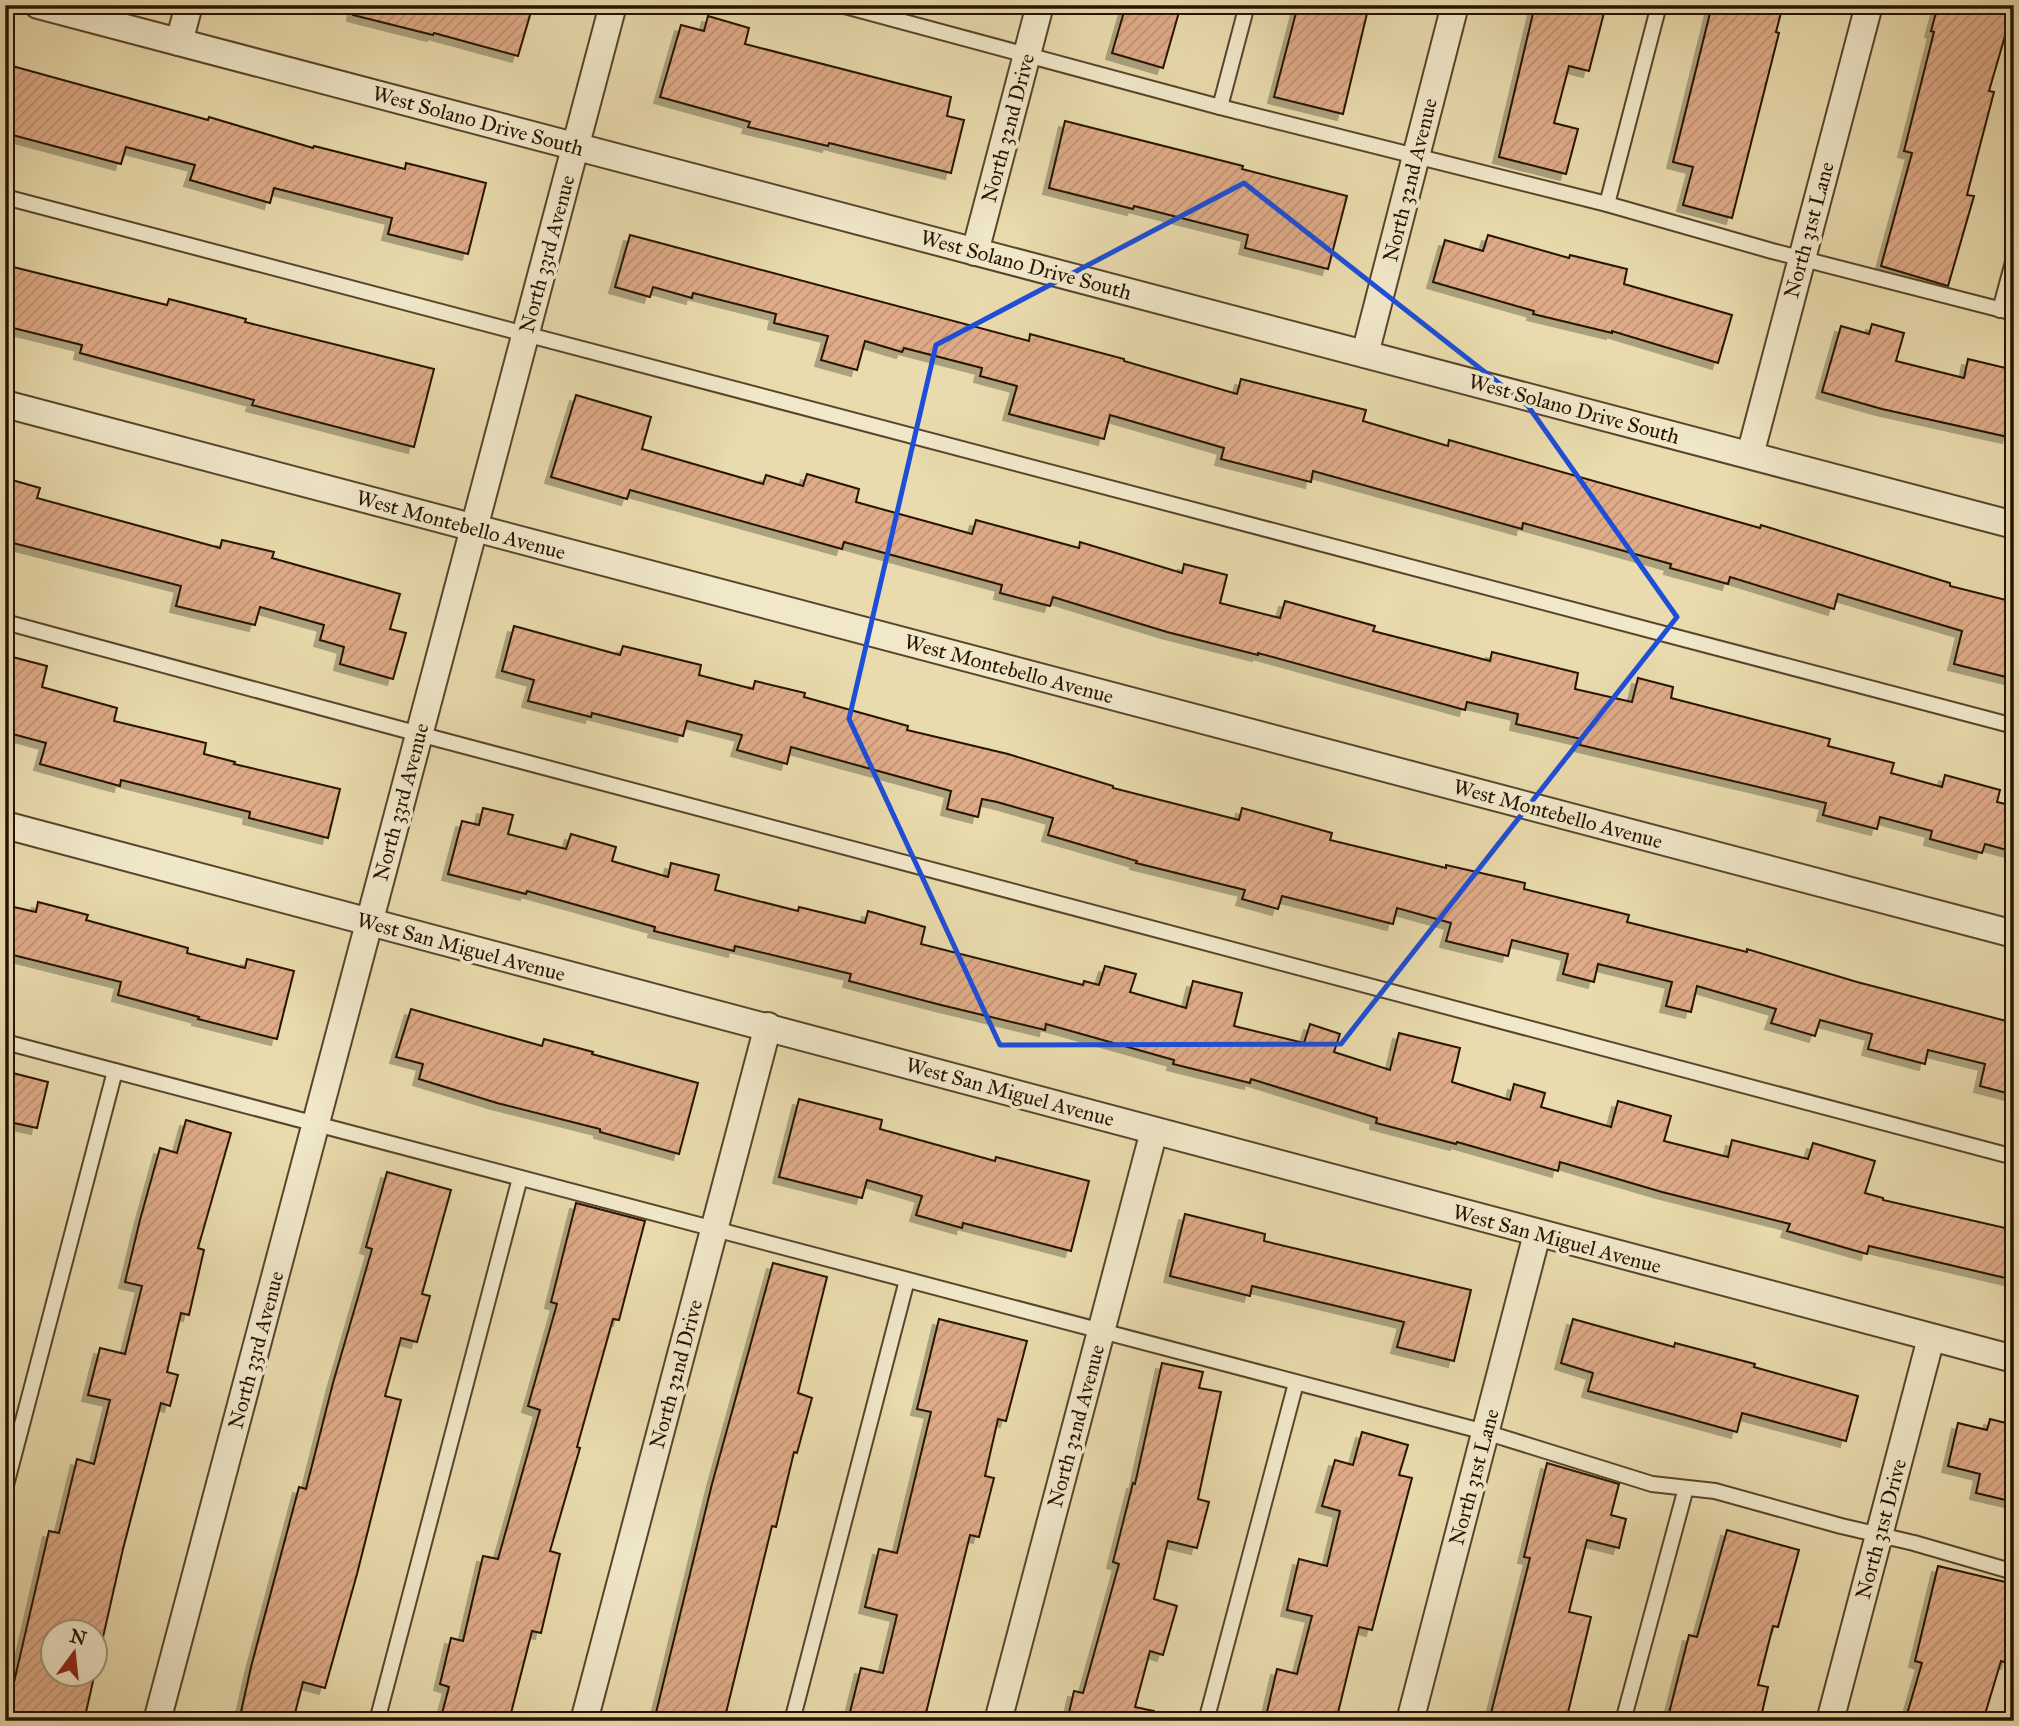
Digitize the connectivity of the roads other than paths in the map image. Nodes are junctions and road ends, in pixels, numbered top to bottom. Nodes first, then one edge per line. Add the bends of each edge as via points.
1 (38, 5) edge
2 (189, 5) edge
3 (613, 5) edge
4 (841, 5) edge
5 (1040, 5) edge
6 (1247, 5) edge
7 (1455, 5) edge
8 (1659, 5) edge
9 (1869, 5) edge
10 (180, 42) junction
11 (1027, 55) junction
12 (1220, 107) junction
13 (576, 147) junction
14 (1416, 157) junction
15 (5, 197) edge
16 (1607, 204) junction
17 (975, 252) junction
18 (2014, 258) edge
19 (1802, 259) junction
20 (2007, 311) edge
21 (526, 334) junction
22 (1366, 354) junction
23 (5, 404) edge
24 (1749, 456) junction
25 (2014, 525) edge
26 (474, 528) junction
27 (5, 622) edge
28 (2014, 726) edge
29 (419, 734) junction
30 (5, 825) edge
31 (369, 924) junction
32 (2014, 934) edge
33 (768, 1026) junction
34 (5, 1042) edge
35 (115, 1071) junction
36 (316, 1124) junction
37 (1154, 1131) junction
38 (2014, 1157) edge
39 (520, 1178) junction
40 (715, 1227) junction
41 (1536, 1234) junction
42 (907, 1280) junction
43 (1101, 1331) junction
44 (1931, 1338) junction
45 (2014, 1359) edge
46 (1296, 1383) junction
47 (1485, 1432) junction
48 (1686, 1488) junction
49 (5, 1489) edge
50 (1879, 1535) junction
51 (2014, 1572) edge
52 (157, 1721) edge
53 (377, 1721) edge
54 (584, 1721) edge
55 (792, 1721) edge
56 (998, 1721) edge
57 (1206, 1721) edge
58 (1410, 1721) edge
59 (1623, 1721) edge
60 (1830, 1721) edge

1 - 10 street, West Solano Drive South
2 - 10 street
3 - 13 street, North 33rd Avenue
4 - 11 lane
5 - 11 street, North 32nd Drive
6 - 12 lane
7 - 14 street, North 32nd Avenue
8 - 16 lane
9 - 19 street, North 31st Lane
10 - 13 street, West Solano Drive South
11 - 12 lane
11 - 17 street, North 32nd Drive
12 - 14 lane
13 - 17 street, West Solano Drive South
13 - 21 street, North 33rd Avenue
14 - 16 lane
14 - 22 street, North 32nd Avenue
15 - 21 lane
16 - 19 lane
17 - 22 street, West Solano Drive South
18 - 20 lane
19 - 20 lane
19 - 24 street, North 31st Lane
21 - 26 street, North 33rd Avenue
21 - 28 lane
22 - 24 street, West Solano Drive South
23 - 26 street, West Montebello Avenue
24 - 25 street, West Solano Drive South
26 - 29 street, North 33rd Avenue
26 - 32 street, West Montebello Avenue
27 - 29 lane
29 - 31 street, North 33rd Avenue
29 - 38 lane
30 - 31 street, West San Miguel Avenue
31 - 33 street, West San Miguel Avenue
31 - 36 street, North 33rd Avenue
33 - 37 street, West San Miguel Avenue
33 - 40 street, North 32nd Drive
34 - 35 lane
35 - 36 lane
35 - 49 lane
36 - 39 lane
36 - 52 street, North 33rd Avenue
37 - 41 street, West San Miguel Avenue
37 - 43 street, North 32nd Avenue
39 - 40 lane
39 - 53 lane
40 - 42 lane
40 - 54 street, North 32nd Drive
41 - 44 street, West San Miguel Avenue
41 - 47 street, North 31st Lane
42 - 43 lane
42 - 55 lane
43 - 46 lane
43 - 56 street, North 32nd Avenue
44 - 45 street, West San Miguel Avenue
44 - 50 street, North 31st Drive
46 - 47 lane
46 - 57 lane
47 - 48 lane via 1652,1485
47 - 58 street, North 31st Lane
48 - 50 lane via 1715,1491
48 - 59 lane
50 - 51 lane
50 - 60 street, North 31st Drive

